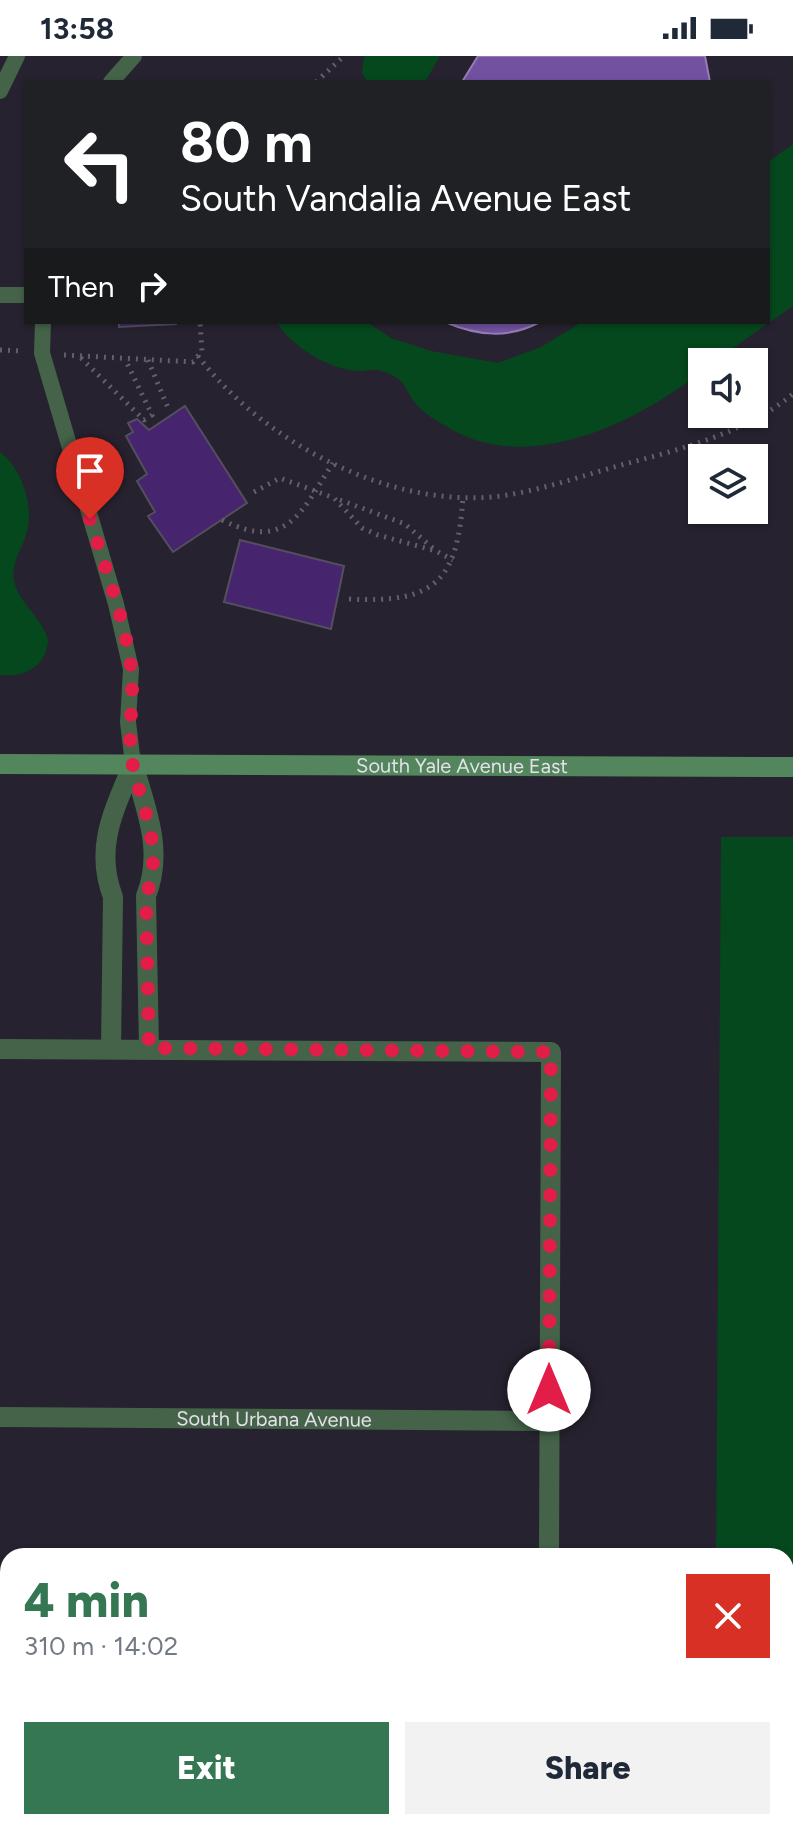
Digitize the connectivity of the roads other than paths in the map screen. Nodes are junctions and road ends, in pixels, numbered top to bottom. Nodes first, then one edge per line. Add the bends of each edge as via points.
1 (17, 56) edge
2 (134, 56) edge
3 (113, 80) edge
4 (0, 91) edge
5 (0, 295) edge
6 (24, 295) edge
7 (43, 324) edge
8 (0, 764) edge
9 (133, 764) junction
10 (793, 767) edge
11 (146, 896) junction
12 (113, 897) junction
13 (149, 1048) junction
14 (0, 1049) edge
15 (111, 1049) junction
16 (0, 1417) edge
17 (549, 1421) junction
18 (549, 1548) edge

1 - 4 lane
2 - 3 lane
5 - 6 lane
7 - 9 lane via 42,353 131,669 128,722
8 - 9 street, South Yale Avenue East
9 - 10 street, South Yale Avenue East
9 - 11 street via 154,835 154,876
9 - 12 street via 105,834 106,878
11 - 12 street
11 - 13 street
12 - 15 street
13 - 15 street
13 - 17 street via 551,1052
14 - 15 street
16 - 17 street, South Urbana Avenue
17 - 18 street

